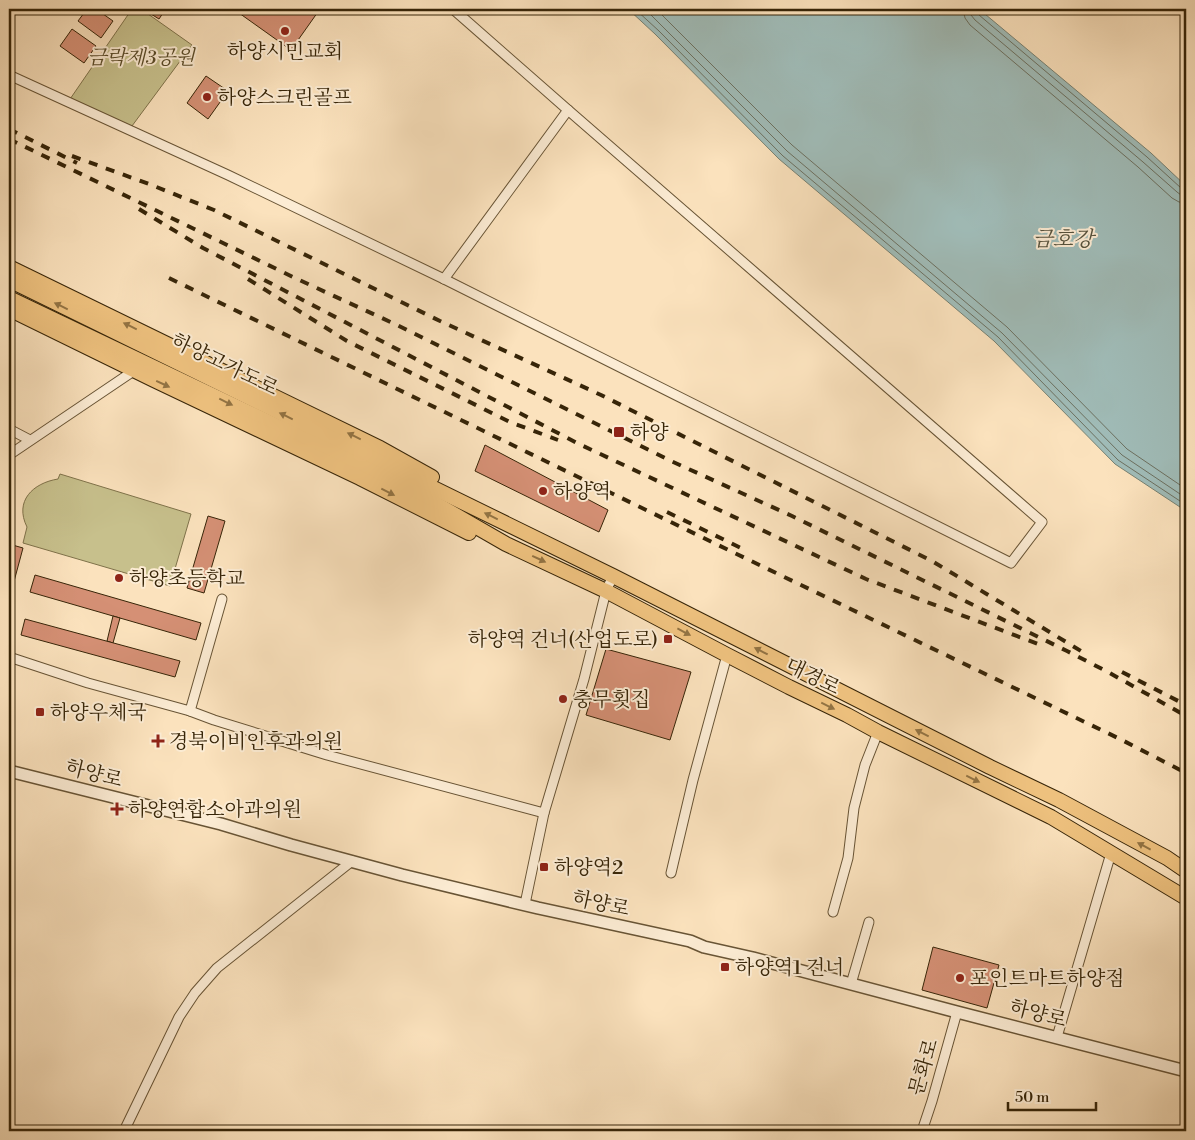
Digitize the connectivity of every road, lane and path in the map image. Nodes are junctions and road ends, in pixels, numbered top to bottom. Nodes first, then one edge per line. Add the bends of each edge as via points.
1 (453, 9) edge
2 (9, 75) edge
3 (568, 110) junction
4 (9, 267) edge
5 (444, 278) junction
6 (9, 280) edge
7 (9, 298) edge
8 (9, 309) edge
9 (135, 370) junction
10 (9, 429) edge
11 (30, 440) junction
12 (9, 455) edge
13 (422, 489) junction
14 (470, 506) junction
15 (506, 544) junction
16 (613, 576) junction
17 (606, 591) junction
18 (222, 600) dead end
19 (727, 655) junction
20 (9, 657) edge
21 (190, 711) junction
22 (878, 732) junction
23 (9, 771) edge
24 (544, 813) junction
25 (1111, 852) junction
26 (352, 861) junction
27 (1186, 871) edge
28 (671, 873) dead end
29 (1186, 898) edge
30 (525, 904) junction
31 (833, 912) dead end
32 (869, 922) dead end
33 (851, 984) junction
34 (957, 1012) junction
35 (1057, 1038) junction
36 (1186, 1071) edge
37 (124, 1131) edge
38 (922, 1131) edge

1 - 3 street
2 - 5 street
3 - 5 street
3 - 5 street via 1042,522 1011,563
14 -> 4 main road via 445,485 380,448
13 -> 6 main road, 하양고가도로
7 -> 13 main road, 하양고가도로
8 - 9 main road
9 - 11 street
9 -> 15 main road via 474,535
10 - 11 street
11 - 12 street
13 - 14 main road, 대경로
13 - 15 main road, 대경로
16 -> 14 main road, 대경로
15 -> 17 main road, 대경로
16 - 17 street
27 -> 16 main road, 대경로 via 1059,800
17 -> 19 main road, 대경로
17 - 24 street
18 - 21 street
19 -> 22 main road, 대경로
19 - 28 street via 692,780
20 - 21 street
21 - 24 street via 327,755
22 -> 25 main road, 대경로 via 1051,817
22 - 31 street via 858,791 848,858
23 - 26 street, 하양로 via 221,824
24 - 30 street
25 - 29 main road, 대경로
25 - 35 street
26 - 30 street, 하양로
26 - 37 street via 217,968 195,993 179,1017
30 - 33 street, 하양로 via 690,941
32 - 33 street
33 - 34 street, 하양로
34 - 35 street, 하양로
34 - 38 street, 문화로
35 - 36 street, 하양로

